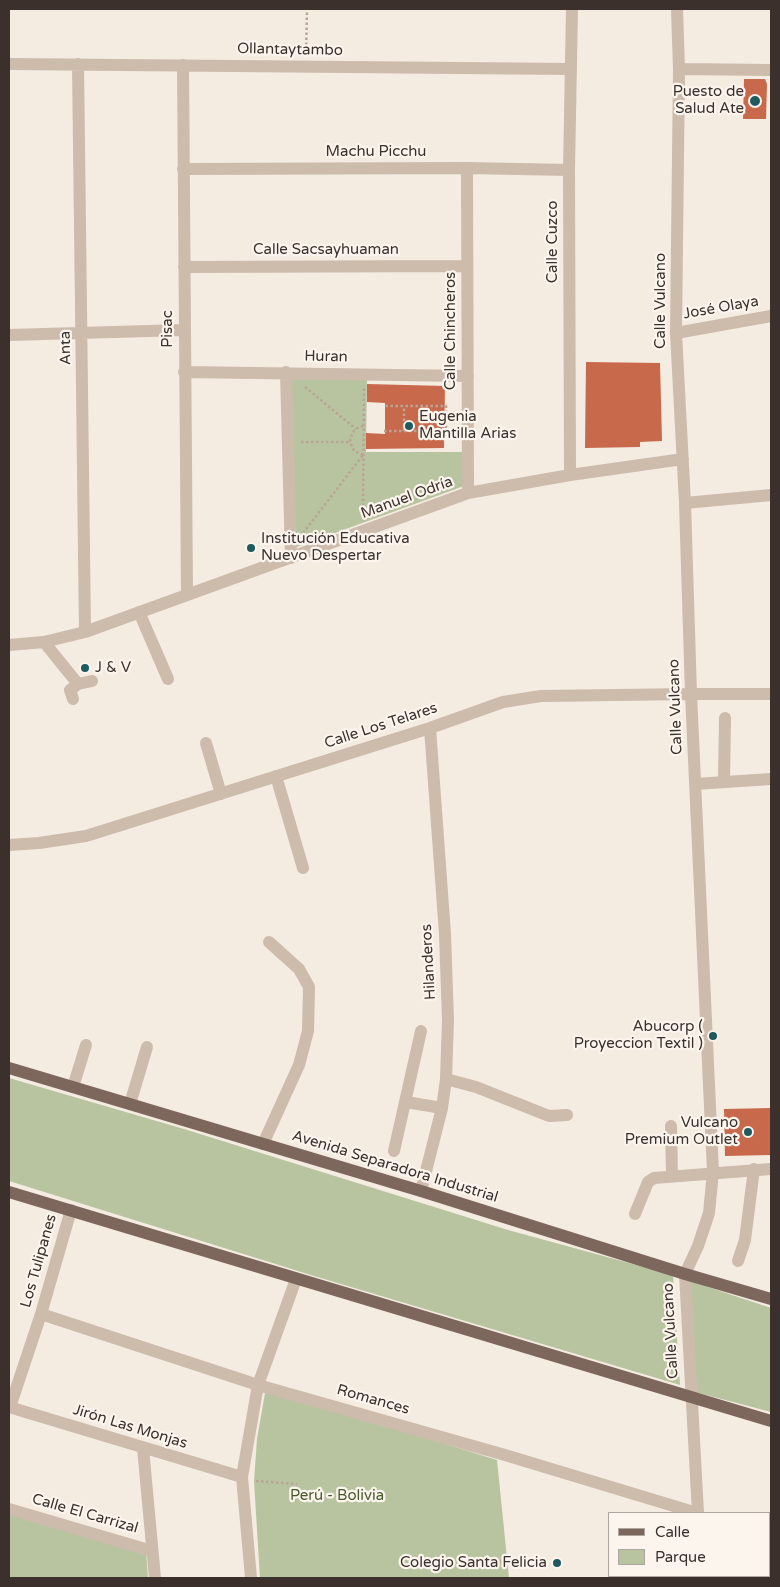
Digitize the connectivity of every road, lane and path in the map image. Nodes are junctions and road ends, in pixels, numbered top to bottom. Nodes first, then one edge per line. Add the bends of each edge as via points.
1 (307, 9) edge
2 (572, 9) edge
3 (677, 9) edge
4 (9, 64) edge
5 (78, 64) junction
6 (183, 65) junction
7 (305, 66) junction
8 (571, 69) junction
9 (679, 70) junction
10 (771, 70) edge
11 (467, 168) junction
12 (183, 169) junction
13 (569, 170) junction
14 (467, 266) junction
15 (184, 267) junction
16 (771, 316) edge
17 (184, 330) junction
18 (82, 333) junction
19 (676, 333) junction
20 (9, 335) edge
21 (184, 372) junction
22 (286, 372) junction
23 (468, 376) junction
24 (364, 382) dead end
25 (305, 387) dead end
26 (384, 406) dead end
27 (404, 406) junction
28 (446, 418) junction
29 (454, 418) dead end
30 (364, 426) junction
31 (356, 429) junction
32 (384, 431) dead end
33 (404, 431) junction
34 (299, 442) dead end
35 (350, 442) junction
36 (363, 455) junction
37 (683, 459) junction
38 (570, 475) junction
39 (468, 493) junction
40 (771, 496) edge
41 (686, 503) junction
42 (363, 516) dead end
43 (301, 536) dead end
44 (291, 558) junction
45 (187, 594) junction
46 (139, 612) junction
47 (86, 632) junction
48 (44, 642) junction
49 (9, 645) edge
50 (168, 679) dead end
51 (92, 681) dead end
52 (78, 684) junction
53 (691, 694) junction
54 (771, 694) edge
55 (73, 699) dead end
56 (725, 718) dead end
57 (430, 728) junction
58 (206, 743) dead end
59 (276, 776) junction
60 (771, 779) edge
61 (724, 782) junction
62 (695, 784) junction
63 (221, 794) junction
64 (9, 845) edge
65 (303, 868) dead end
66 (269, 942) dead end
67 (421, 1031) dead end
68 (86, 1045) dead end
69 (147, 1047) dead end
70 (9, 1068) edge
71 (446, 1078) junction
72 (73, 1086) junction
73 (406, 1102) junction
74 (130, 1104) junction
75 (442, 1108) junction
76 (567, 1115) dead end
77 (671, 1126) dead end
78 (263, 1144) junction
79 (394, 1151) dead end
80 (771, 1169) edge
81 (754, 1170) junction
82 (713, 1172) junction
83 (672, 1176) junction
84 (421, 1191) junction
85 (9, 1192) edge
86 (71, 1210) junction
87 (636, 1214) dead end
88 (738, 1261) dead end
89 (685, 1274) junction
90 (296, 1278) junction
91 (771, 1299) edge
92 (41, 1314) junction
93 (258, 1384) junction
94 (690, 1398) junction
95 (9, 1407) edge
96 (771, 1421) edge
97 (143, 1448) junction
98 (242, 1477) junction
99 (256, 1481) dead end
100 (297, 1484) dead end
101 (9, 1509) edge
102 (695, 1512) edge
103 (698, 1512) edge
104 (152, 1551) junction
105 (506, 1561) dead end
106 (460, 1566) dead end
107 (155, 1578) edge
108 (251, 1578) edge

1 - 7 path
2 - 8 street, Calle Cuzco
3 - 9 street, Calle Vulcano
4 - 5 street, Ollantaytambo
5 - 6 street, Ollantaytambo
5 - 18 street, Anta
6 - 7 street, Ollantaytambo
6 - 12 street, Pisac
7 - 8 street, Ollantaytambo
8 - 13 street, Calle Cuzco
9 - 10 street
9 - 19 street, Calle Vulcano
11 - 12 street, Machu Picchu
11 - 13 street, Machu Picchu
11 - 14 street, Calle Chincheros
12 - 15 street, Pisac
13 - 38 street, Calle Cuzco
14 - 15 street, Calle Sacsayhuaman
14 - 23 street, Calle Chincheros
15 - 17 street, Pisac
16 - 19 street, José Olaya
17 - 18 street
17 - 21 street, Pisac
18 - 20 street
18 - 47 street, Anta
19 - 37 street, Calle Vulcano
21 - 22 street, Huran
21 - 45 street, Pisac
22 - 23 street, Huran
22 - 44 street
23 - 39 street, Calle Chincheros
24 - 30 path
25 - 31 path
26 - 27 path
27 - 28 path via 446,406
27 - 33 path
28 - 29 path
28 - 33 path via 446,432
30 - 31 path
30 - 36 path
31 - 35 path
32 - 33 path
34 - 35 path
35 - 36 path via 354,451
36 - 42 path
36 - 43 path
37 - 38 street, Manuel Odría
37 - 41 street, Calle Vulcano
38 - 39 street, Manuel Odría
39 - 44 street, Manuel Odría
40 - 41 street
41 - 53 street, Calle Vulcano
44 - 45 street, Manuel Odría
45 - 46 street, Manuel Odría
46 - 47 street, Manuel Odría
46 - 50 street
47 - 48 street, Manuel Odría
48 - 49 street, Manuel Odría
48 - 52 street
51 - 52 street
52 - 55 street via 70,692
53 - 54 street, Calle Los Telares
53 - 57 street, Calle Los Telares via 541,696 503,702
53 - 62 street, Calle Vulcano
56 - 61 street
57 - 59 street, Calle Los Telares
57 - 71 street, Hilanderos via 445,934
58 - 63 street
59 - 63 street, Calle Los Telares
59 - 65 street
60 - 61 street
61 - 62 street
62 - 82 street, Calle Vulcano
63 - 64 street, Calle Los Telares via 86,836
66 - 78 street via 299,968 308,987 308,1032 299,1065
67 - 73 street
68 - 72 street
69 - 74 street
70 - 72 main road, Avenida Separadora Industrial
71 - 75 street, Hilanderos
71 - 76 street via 549,1116
72 - 74 main road, Avenida Separadora Industrial
73 - 75 street
73 - 79 street
74 - 78 main road, Avenida Separadora Industrial
75 - 84 street, Hilanderos
77 - 83 street
78 - 84 main road, Avenida Separadora Industrial
80 - 81 street
81 - 82 street
81 - 88 street via 745,1240
82 - 83 street
82 - 89 street, Calle Vulcano via 708,1213
83 - 87 street via 648,1182
84 - 89 main road, Avenida Separadora Industrial
85 - 86 main road
86 - 90 main road
86 - 92 street, Los Tulipanes
89 - 91 main road, Avenida Separadora Industrial
89 - 94 street, Calle Vulcano
90 - 93 street
90 - 94 main road
92 - 93 street, Romances
92 - 95 street, Los Tulipanes
93 - 98 street
93 - 102 street, Romances
94 - 96 main road
94 - 103 street, Calle Vulcano
95 - 97 street, Jirón Las Monjas
97 - 98 street, Jirón Las Monjas
97 - 104 street
98 - 108 street
99 - 100 path
101 - 104 street, Calle El Carrizal
104 - 107 street
105 - 106 path

